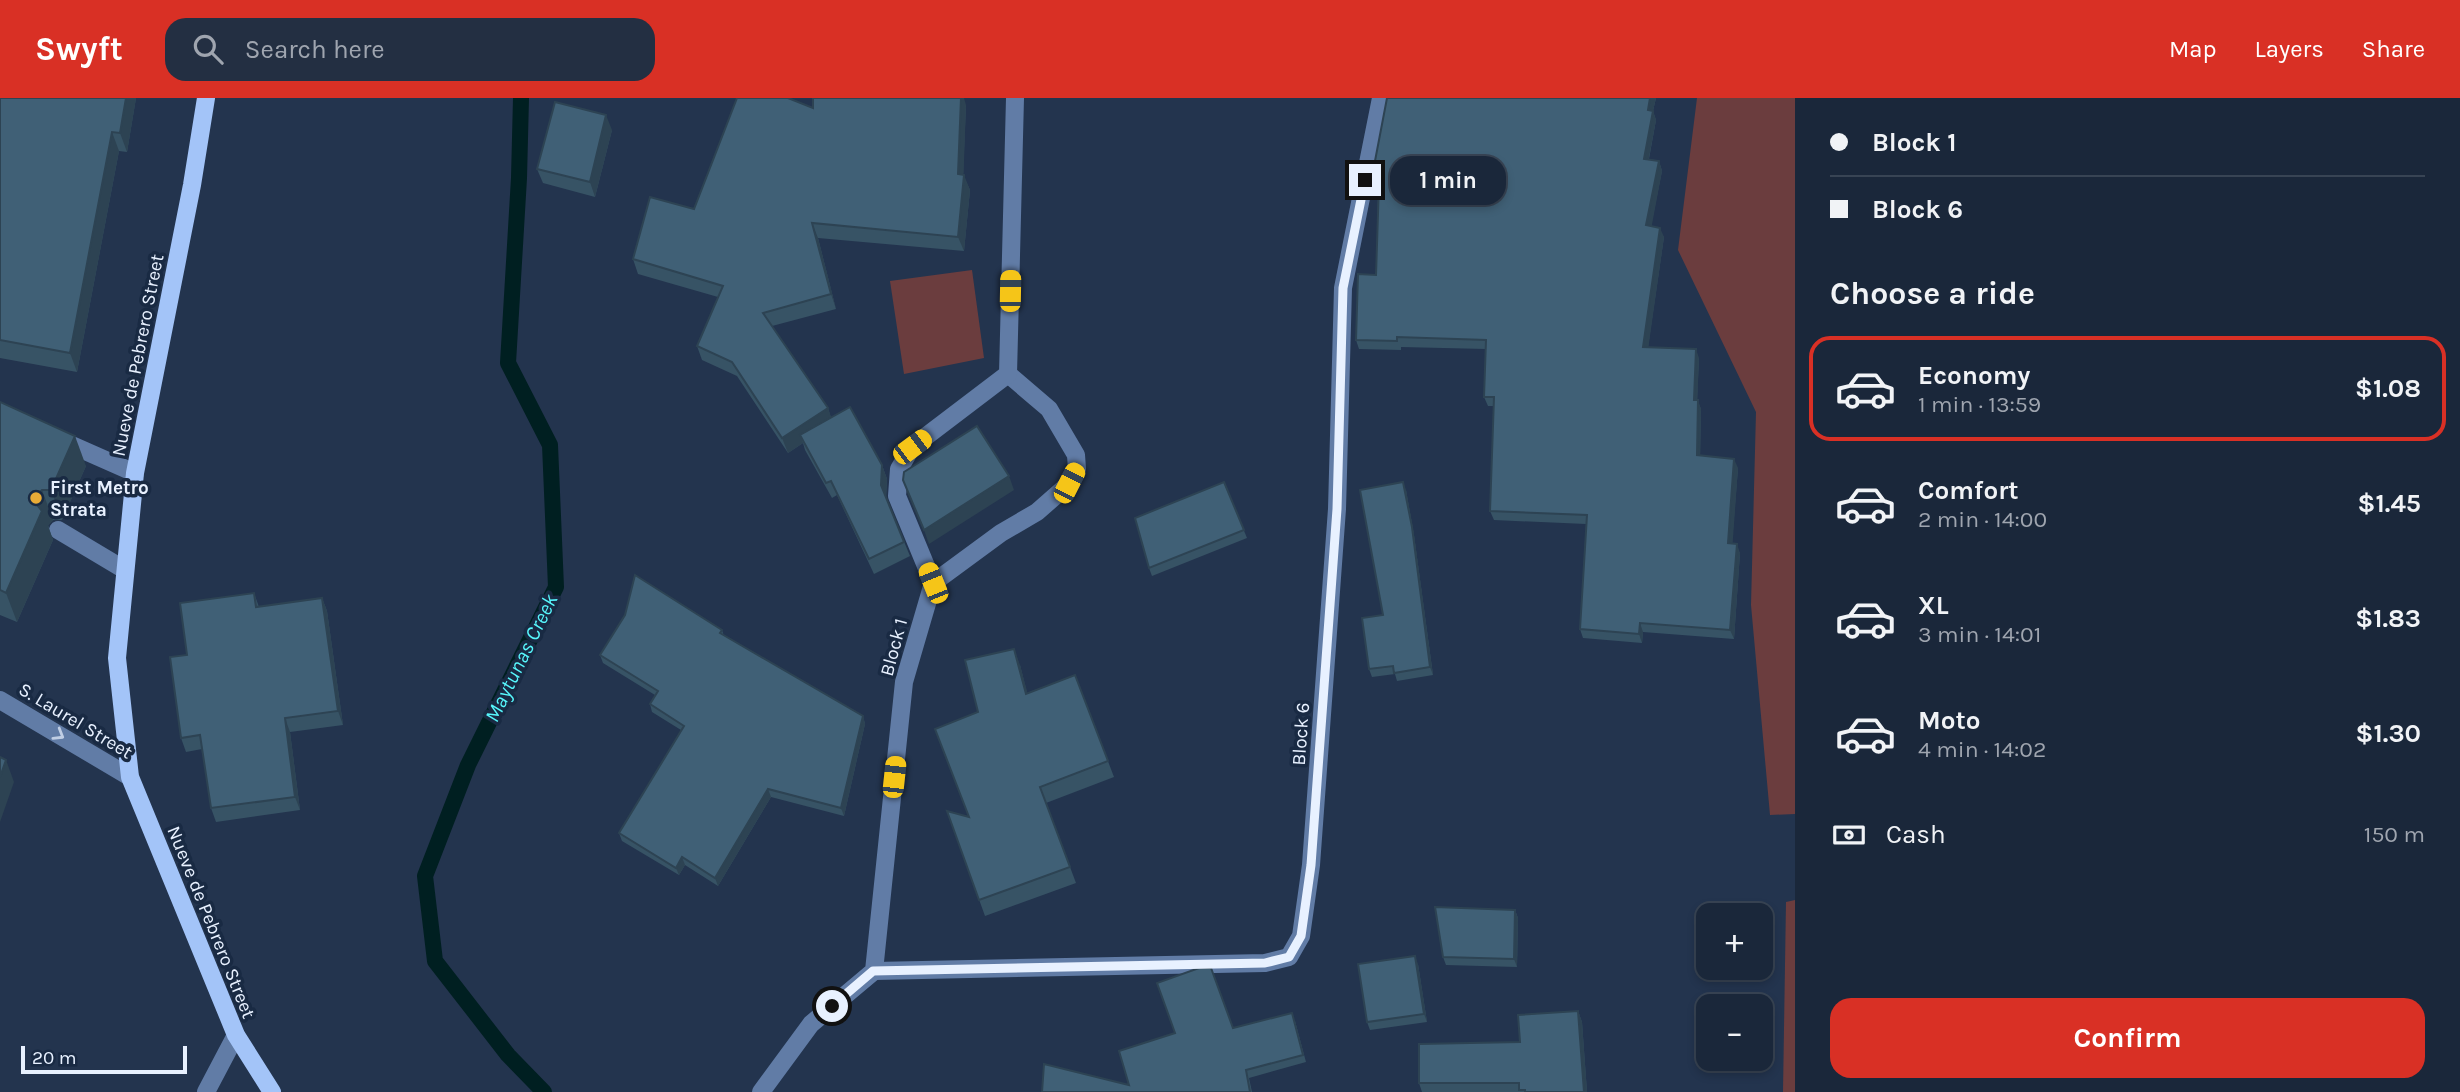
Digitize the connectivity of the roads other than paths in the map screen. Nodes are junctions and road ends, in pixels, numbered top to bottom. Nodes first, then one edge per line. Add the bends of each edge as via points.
1 (206, 98) edge
2 (1015, 98) edge
3 (1381, 98) edge
4 (1008, 374) junction
5 (45, 433) edge
6 (135, 474) junction
7 (58, 530) edge
8 (125, 570) junction
9 (933, 583) junction
10 (0, 700) edge
11 (130, 777) junction
12 (873, 971) junction
13 (236, 1035) junction
14 (206, 1092) edge
15 (272, 1092) edge
16 (761, 1092) edge

1 - 6 main road, Nueve de Pebrero Street
2 - 4 street
3 - 12 street, Block 6 via 1343,288 1337,509 1311,865 1301,936 1289,957 1265,963
4 - 9 street via 912,447 899,469 897,496
4 - 9 street via 1049,409 1076,455 1077,469 1069,483 1037,512
5 - 6 street
6 - 8 main road, Nueve de Pebrero Street
7 - 8 street
8 - 11 main road, Nueve de Pebrero Street via 117,658
9 - 12 street, Block 1 via 904,682
10 -> 11 street, S. Laurel Street
11 - 13 main road, Nueve de Pebrero Street
12 - 16 street via 811,1024
13 - 14 street
13 - 15 main road, Nueve de Pebrero Street

